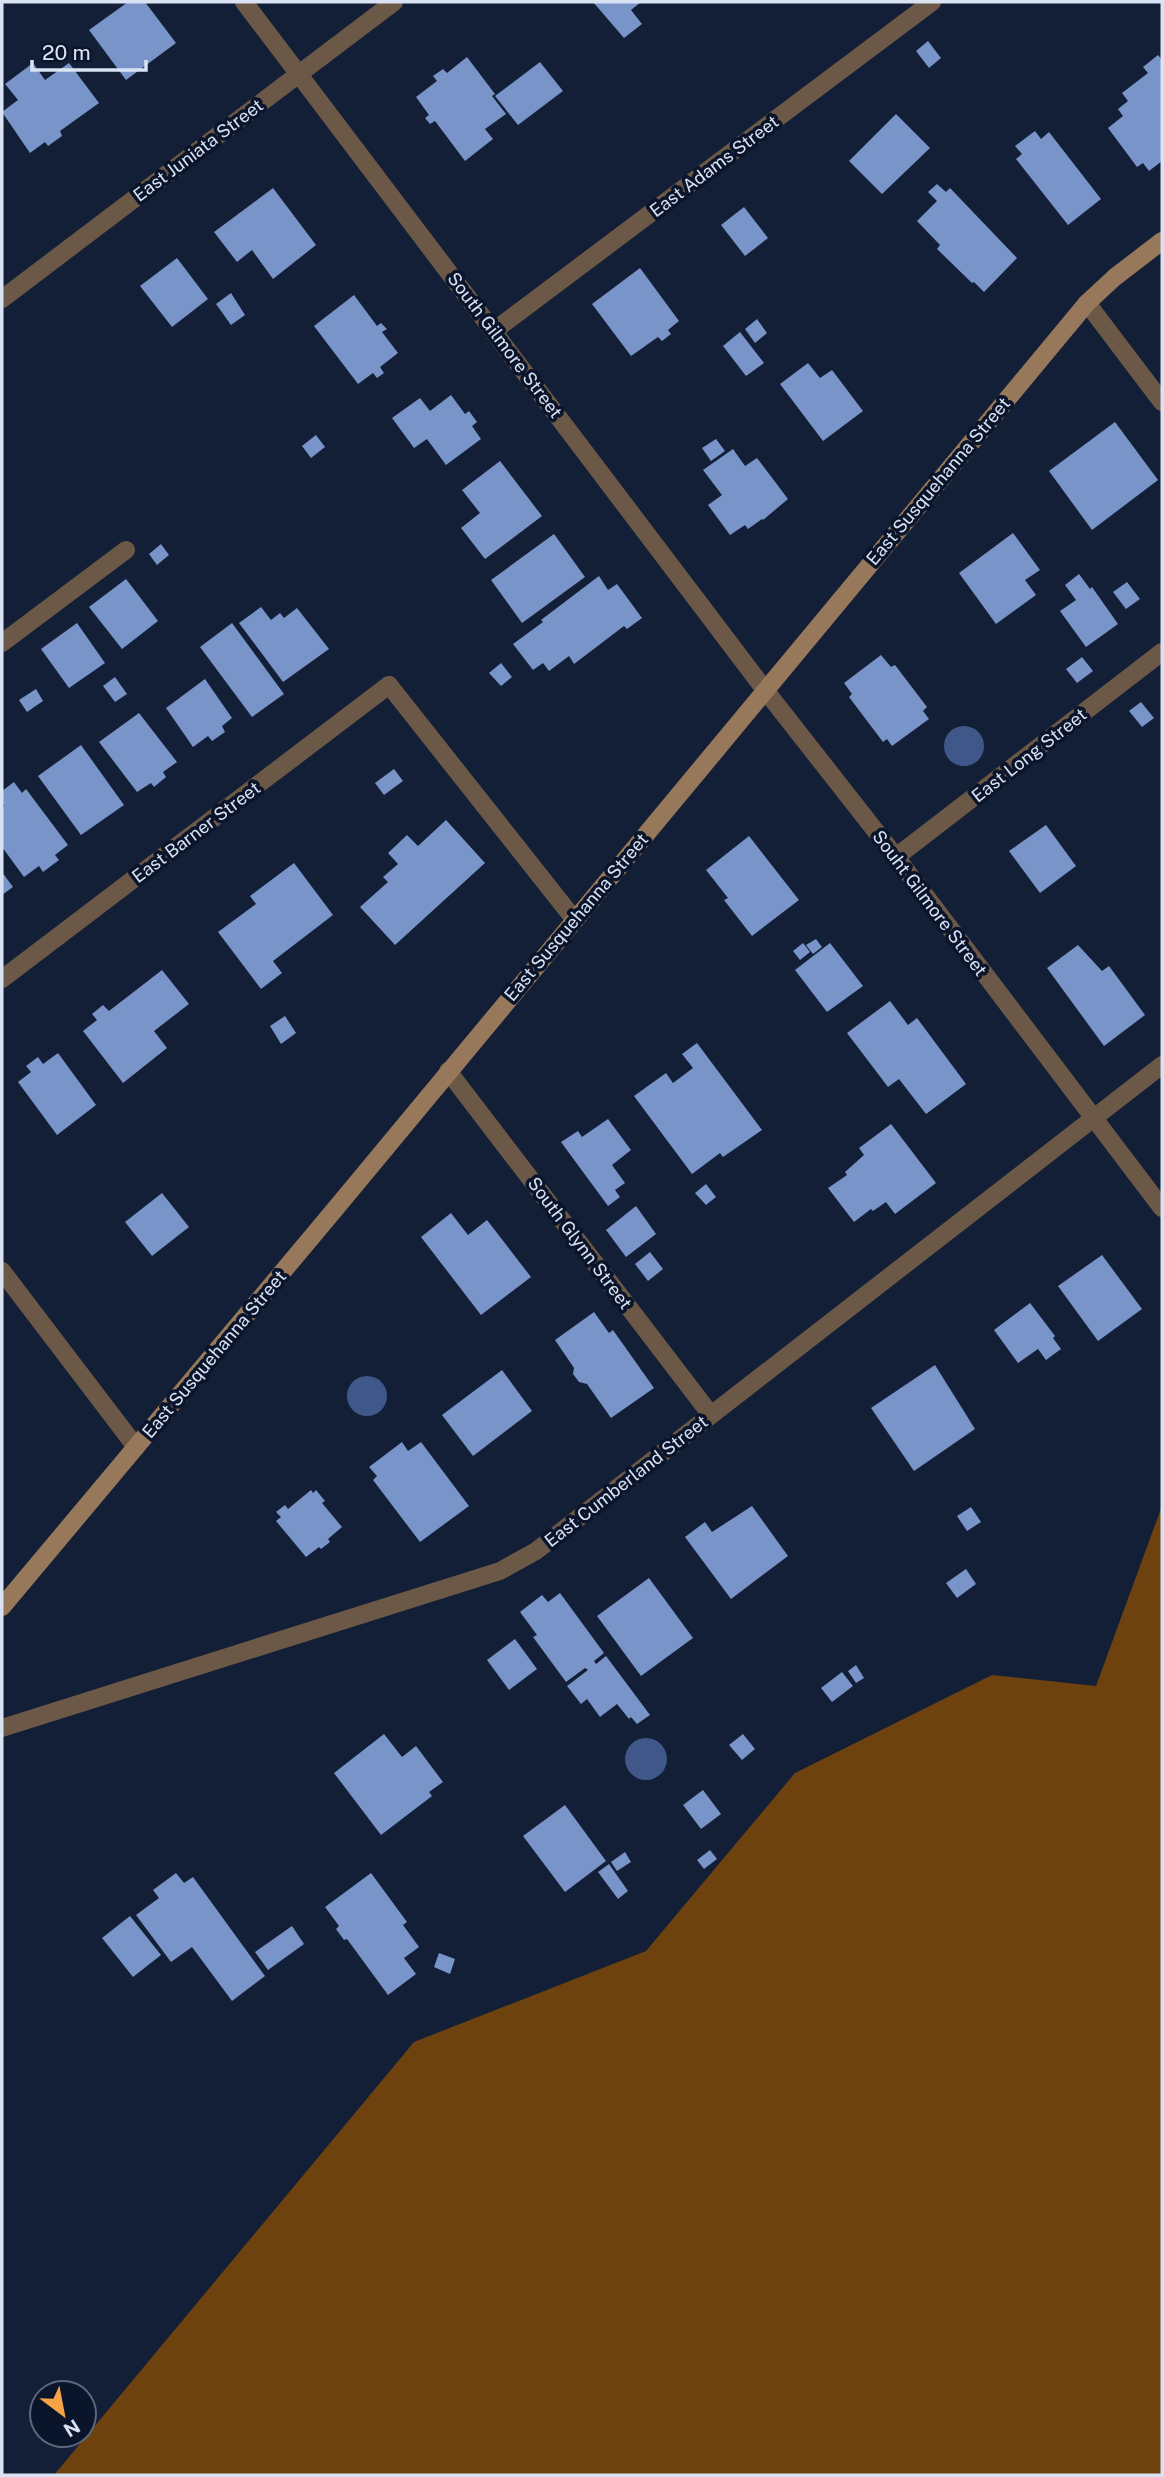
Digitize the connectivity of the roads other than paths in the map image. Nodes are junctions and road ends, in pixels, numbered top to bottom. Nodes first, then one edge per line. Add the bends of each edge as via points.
1 (244, 2) edge
2 (394, 2) edge
3 (932, 2) edge
4 (300, 73) junction
5 (1162, 241) edge
6 (2, 299) edge
7 (1087, 303) junction
8 (495, 330) junction
9 (1162, 402) edge
10 (126, 550) dead end
11 (2, 643) edge
12 (1162, 652) edge
13 (765, 690) junction
14 (896, 857) junction
15 (574, 919) junction
16 (2, 979) edge
17 (1162, 1065) edge
18 (448, 1071) junction
19 (1093, 1118) junction
20 (1162, 1208) edge
21 (2, 1270) edge
22 (711, 1415) junction
23 (136, 1447) junction
24 (2, 1607) edge
25 (2, 1728) edge

1 - 4 street, South Gilmore Street
2 - 4 street, East Juniata Street
3 - 8 street, East Adams Street
4 - 6 street, East Juniata Street
4 - 8 street, South Gilmore Street
5 - 7 main road, East Susquehanna Street
7 - 9 street
7 - 13 main road, East Susquehanna Street
8 - 13 street, South Gilmore Street
10 - 11 street
12 - 14 street, East Long Street
13 - 14 street, Souht Gilmore Street
13 - 15 main road, East Susquehanna Street
14 - 19 street, Souht Gilmore Street
15 - 16 street, East Barner Street via 389,685
15 - 18 main road, East Susquehanna Street
17 - 19 street, East Cumberland Street
18 - 22 street, South Glynn Street
18 - 23 main road, East Susquehanna Street
19 - 20 street
19 - 22 street, East Cumberland Street
21 - 23 street
22 - 25 street, East Cumberland Street via 536,1551 499,1571
23 - 24 main road, East Susquehanna Street

